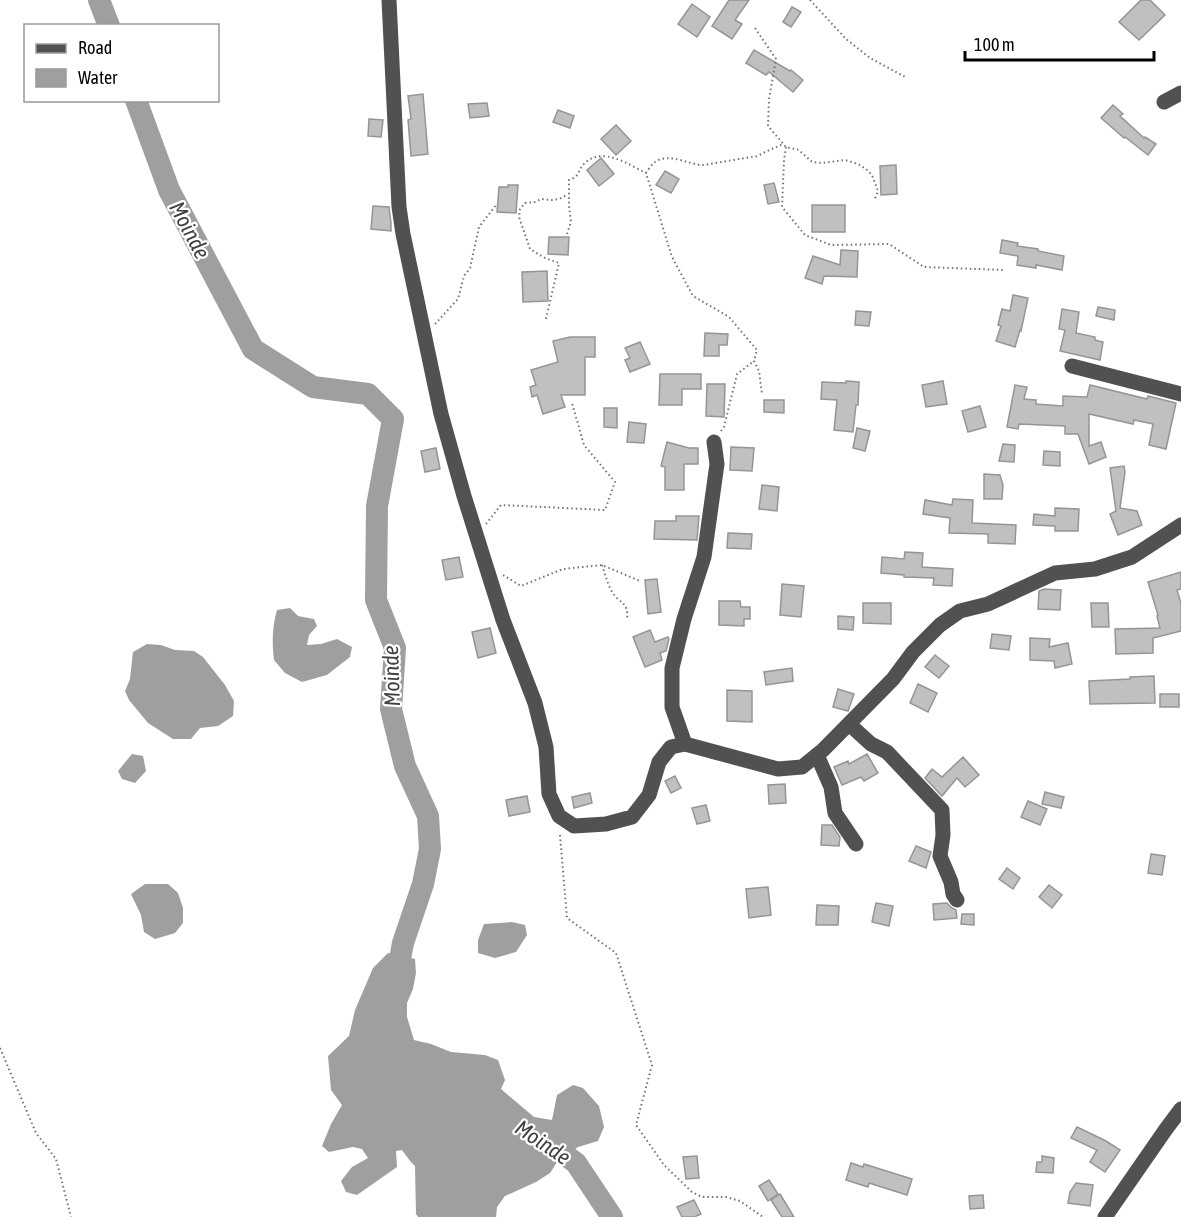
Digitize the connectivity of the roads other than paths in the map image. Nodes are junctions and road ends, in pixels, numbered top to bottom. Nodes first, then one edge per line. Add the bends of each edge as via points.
1 (388, 0) edge
2 (1181, 93) edge
3 (1164, 102) dead end
4 (1072, 366) dead end
5 (1181, 394) edge
6 (714, 442) road end
7 (1178, 532) edge
8 (849, 724) junction
9 (685, 744) junction
10 (817, 755) junction
11 (856, 844) dead end
12 (957, 900) dead end
13 (1181, 1109) edge
14 (1105, 1217) edge

1 - 9 street via 403,234 441,414 502,620 535,703 546,747 549,794 559,816 574,826 606,824 632,816 649,795 659,762 671,747
2 - 3 street
4 - 5 street
6 - 9 street via 717,464 704,557 672,668 672,707
7 - 8 street via 1132,557 1095,569 1055,573 988,604 960,611 913,652
8 - 10 street
8 - 12 street via 871,744 887,752 942,810 940,856
9 - 10 street via 778,769 802,767
10 - 11 street via 831,787 835,813
13 - 14 street

